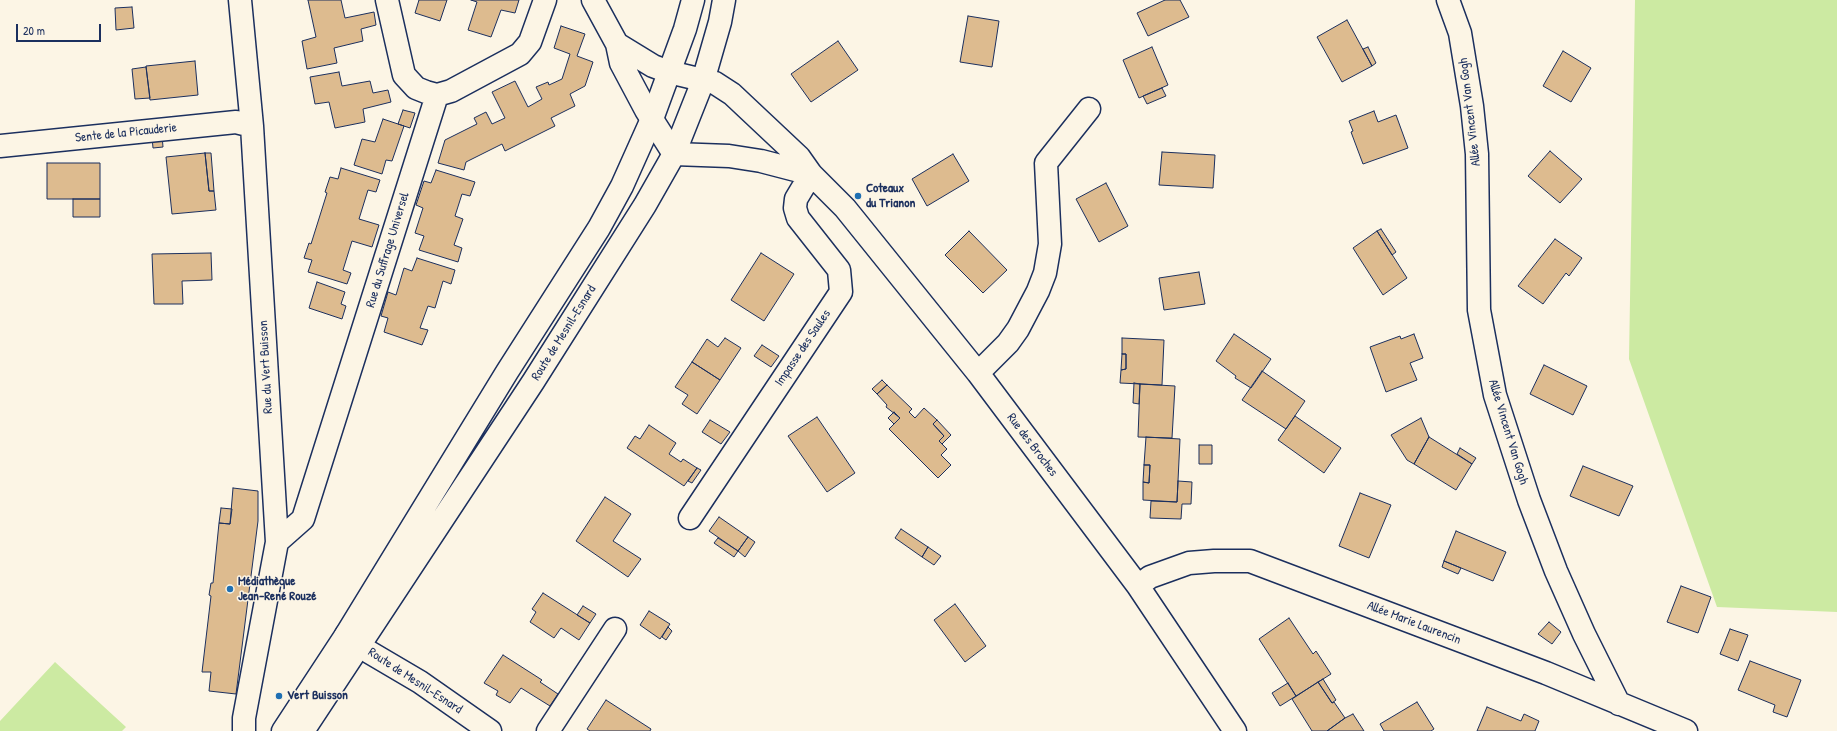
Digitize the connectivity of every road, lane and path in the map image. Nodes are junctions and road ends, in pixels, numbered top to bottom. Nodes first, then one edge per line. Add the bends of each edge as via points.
1 (240, 0) edge
2 (388, 0) edge
3 (545, 0) edge
4 (593, 0) edge
5 (693, 0) edge
6 (724, 0) edge
7 (1448, 0) edge
8 (618, 44) junction
9 (669, 72) junction
10 (703, 81) junction
11 (437, 95) junction
12 (1089, 109) dead end
13 (652, 119) junction
14 (252, 126) junction
15 (0, 146) edge
16 (674, 154) junction
17 (811, 174) junction
18 (978, 373) junction
19 (690, 518) dead end
20 (277, 542) junction
21 (1138, 586) junction
22 (615, 629) dead end
23 (353, 640) junction
24 (1619, 704) junction
25 (244, 731) edge
26 (283, 731) edge
27 (303, 731) edge
28 (490, 731) edge
29 (548, 731) edge
30 (1235, 731) edge
31 (1686, 731) edge

1 - 14 street, Rue du Vert Buisson
2 - 11 street via 404,75 416,88
3 - 11 street via 530,42 520,54 451,91
4 - 8 street
5 - 9 street, Route de Mesnil-Esnard
6 - 10 street, Route de Mesnil-Esnard
7 - 24 street, Allée Vincent Van Gogh via 1460,33 1472,106 1477,154 1480,310 1494,395 1556,571
8 - 9 street, Rue des Broches via 653,66
8 - 13 street via 621,64
9 - 10 street, Rue des Broches
9 - 13 street, Route de Mesnil-Esnard
10 - 16 street, Route de Mesnil-Esnard
10 - 17 street, Rue des Broches via 715,83 732,94 799,157
11 - 20 street, Rue du Suffrage Universel via 303,519
12 - 18 street via 1046,163 1050,244 1045,273 1038,291 1008,343
13 - 16 street
13 - 23 street, Route de Mesnil-Esnard via 622,186 599,228 507,372
14 - 15 street, Sente de la Picauderie via 236,122
14 - 20 street, Rue du Vert Buisson
16 - 17 street via 729,156
16 - 23 street, Route de Mesnil-Esnard via 646,204 533,382
17 - 18 street, Rue des Broches via 845,208
17 - 19 street, Impasse des Saules via 796,199 795,208 798,218 839,270 841,292
18 - 21 street, Rue des Broches
20 - 25 street, Rue du Vert Buisson via 244,718
21 - 24 street, Allée Marie Laurencin via 1150,577 1189,564 1250,561 1546,673
21 - 30 street, Rue des Broches
22 - 29 street
23 - 26 street, Route de Mesnil-Esnard
23 - 27 street, Route de Mesnil-Esnard
23 - 28 street, Route de Mesnil-Esnard via 420,682
24 - 31 street, Allée Marie Laurencin

